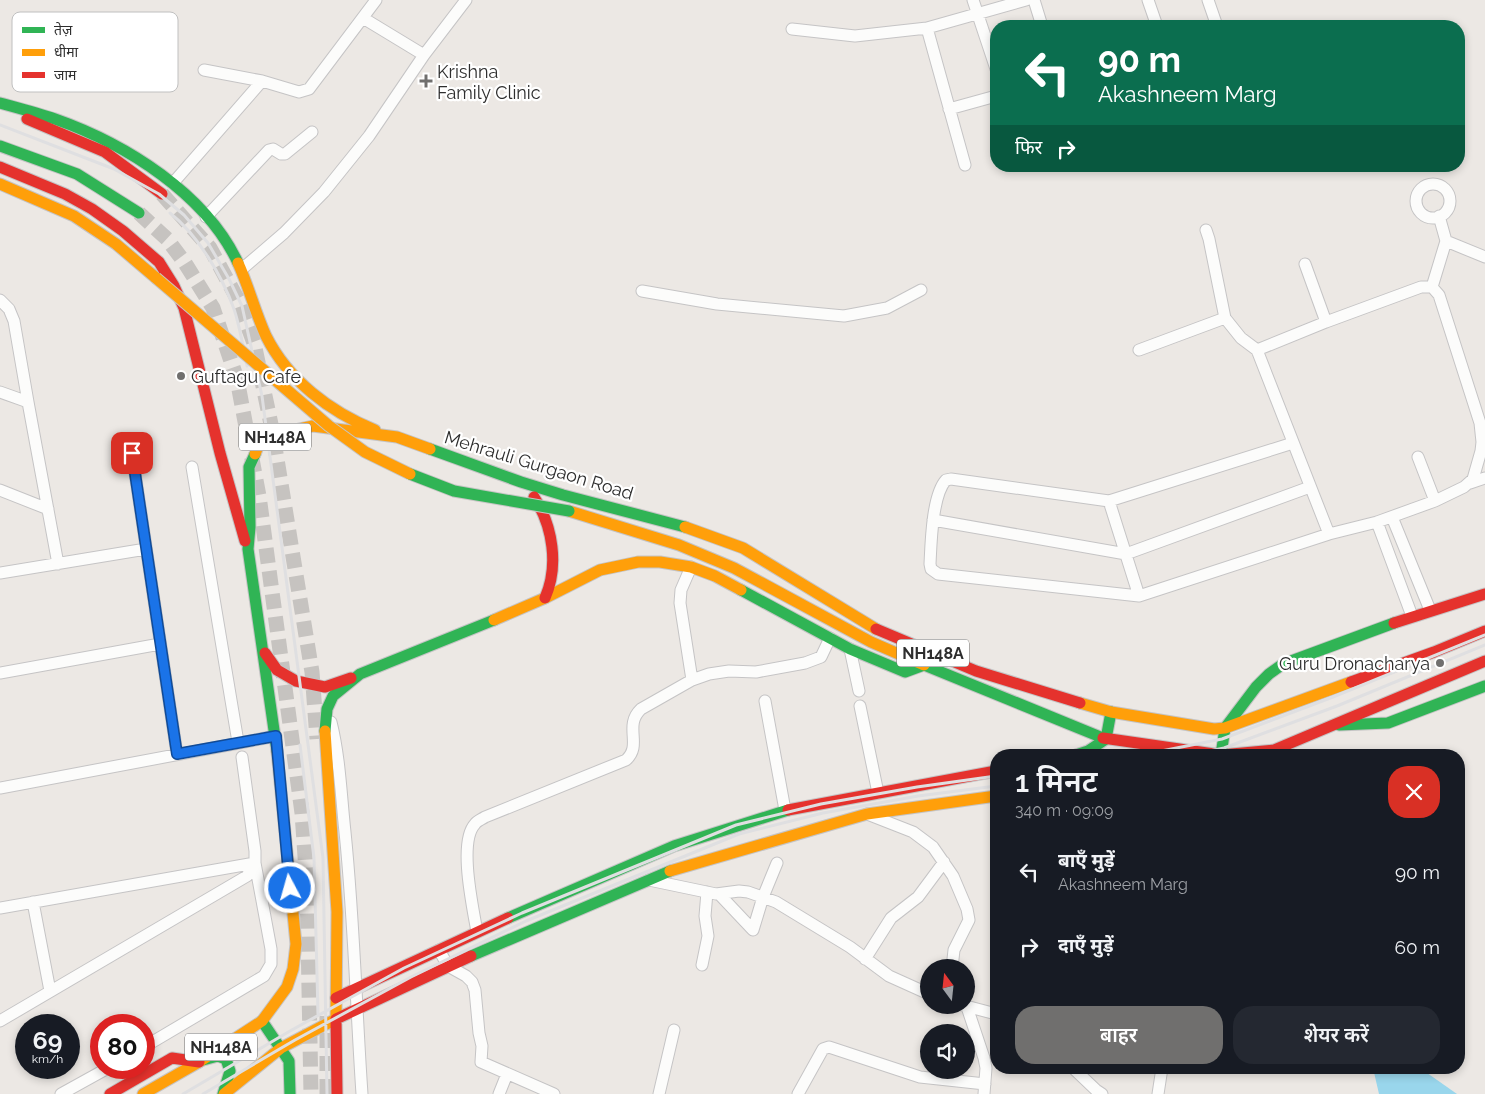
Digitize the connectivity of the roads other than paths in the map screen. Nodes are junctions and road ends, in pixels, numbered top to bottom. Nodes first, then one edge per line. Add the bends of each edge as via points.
1 (376, 0) edge
2 (466, 0) edge
3 (973, 0) edge
4 (1026, 0) edge
5 (1034, 0) edge
6 (1148, 0) edge
7 (1208, 0) edge
8 (978, 14) junction
9 (364, 18) junction
10 (1040, 20) edge
11 (1155, 20) edge
12 (1215, 20) edge
13 (927, 28) junction
14 (792, 29) dead end
15 (990, 51) edge
16 (424, 55) junction
17 (204, 70) dead end
18 (262, 82) junction
19 (0, 93) edge
20 (990, 98) edge
21 (0, 103) edge
22 (0, 108) edge
23 (950, 109) junction
24 (42, 114) junction
25 (312, 132) dead end
26 (0, 146) edge
27 (965, 164) dead end
28 (0, 167) edge
29 (173, 183) junction
30 (0, 184) edge
31 (162, 194) tunnel mouth
32 (139, 213) tunnel mouth
33 (1439, 216) dead end
34 (206, 217) junction
35 (1206, 230) dead end
36 (1446, 240) junction
37 (1485, 257) edge
38 (1304, 264) dead end
39 (242, 270) junction
40 (1432, 287) junction
41 (921, 290) dead end
42 (642, 291) dead end
43 (0, 300) edge
44 (1225, 318) junction
45 (1326, 322) junction
46 (1139, 350) dead end
47 (1257, 350) junction
48 (0, 392) edge
49 (28, 402) junction
50 (397, 437) junction
51 (1293, 443) junction
52 (132, 453) dead end
53 (1418, 457) dead end
54 (192, 467) dead end
55 (1485, 478) edge
56 (521, 482) junction
57 (1470, 483) junction
58 (1310, 487) junction
59 (0, 490) edge
60 (1109, 500) junction
61 (1435, 501) junction
62 (48, 509) junction
63 (1392, 517) junction
64 (933, 520) junction
65 (1378, 522) junction
66 (1329, 534) junction
67 (146, 549) junction
68 (248, 549) junction
69 (1126, 554) junction
70 (58, 564) junction
71 (691, 567) junction
72 (0, 573) edge
73 (1485, 594) edge
74 (1139, 596) junction
75 (545, 598) junction
76 (1430, 610) junction
77 (1412, 616) junction
78 (1485, 631) edge
79 (830, 638) junction
80 (160, 644) junction
81 (850, 649) junction
82 (264, 654) junction
83 (1485, 661) edge
84 (924, 666) junction
85 (0, 673) edge
86 (360, 674) junction
87 (692, 680) junction
88 (1485, 686) edge
89 (858, 691) dead end
90 (765, 701) dead end
91 (860, 706) dead end
92 (327, 709) junction
93 (1111, 712) junction
94 (1334, 725) junction
95 (1226, 728) junction
96 (276, 736) junction
97 (1106, 739) junction
98 (238, 742) junction
99 (1091, 749) edge
100 (1177, 749) edge
101 (1221, 749) edge
102 (1276, 749) edge
103 (177, 754) junction
104 (242, 757) dead end
105 (990, 772) edge
106 (0, 788) edge
107 (878, 793) junction
108 (856, 797) junction
109 (990, 797) edge
110 (785, 810) junction
111 (864, 815) junction
112 (944, 862) junction
113 (254, 863) junction
114 (777, 863) dead end
115 (649, 880) junction
116 (707, 892) junction
117 (719, 894) junction
118 (763, 898) junction
119 (33, 902) junction
120 (0, 908) edge
121 (477, 932) junction
122 (439, 950) junction
123 (865, 958) junction
124 (953, 959) edge
125 (702, 965) dead end
126 (448, 966) junction
127 (356, 990) junction
128 (920, 990) edge
129 (50, 991) junction
130 (336, 998) junction
131 (357, 1009) junction
132 (975, 1009) edge
133 (990, 1012) edge
134 (968, 1014) edge
135 (336, 1019) junction
136 (0, 1021) edge
137 (262, 1021) junction
138 (674, 1030) dead end
139 (155, 1040) edge
140 (281, 1048) junction
141 (199, 1062) junction
142 (507, 1074) junction
143 (1079, 1074) edge
144 (1161, 1074) edge
145 (90, 1078) edge
146 (984, 1089) edge
147 (61, 1094) edge
148 (110, 1094) edge
149 (143, 1094) edge
150 (223, 1094) edge
151 (290, 1094) edge
152 (336, 1094) edge
153 (362, 1094) edge
154 (500, 1094) edge
155 (554, 1094) edge
156 (659, 1094) edge
157 (798, 1094) edge
158 (1102, 1094) edge
159 (1158, 1094) edge

1 - 9 street
2 - 16 street
3 - 8 street
4 - 8 street
5 - 10 street
6 - 11 street
7 - 12 street
8 - 13 street
8 - 15 street
9 - 16 street
9 - 18 street via 309,89 299,92
13 - 14 street via 855,36
13 - 23 street
16 - 39 street via 369,136 324,192
17 - 18 street
18 - 29 street
19 - 24 main road
20 - 23 street
21 - 24 main road
22 - 31 main road via 105,152
23 - 27 street
24 - 29 main road via 101,138
25 - 34 street via 285,154 269,150
26 - 32 main road via 77,174
28 - 68 main road via 92,209 159,262 184,308
29 - 34 main road
30 - 84 main road, bridge via 74,216 116,244 329,426 365,452 454,491 569,511 679,545 734,568 871,642
33 - 36 street
34 - 39 main road via 222,235
35 - 44 street
36 - 37 street
36 - 40 street
38 - 45 street
39 - 50 main road via 267,336 285,367 335,411 351,421
40 - 45 street via 1421,287
40 - 57 street via 1439,295 1480,423 1482,442
41 - 42 street via 887,308 844,316 717,304
43 - 49 street via 14,321
44 - 46 street
44 - 47 street via 1241,338
45 - 47 street
47 - 51 street
48 - 49 street
49 - 62 street
50 - 56 main road, Mehrauli Gurgaon Road / NH148A
50 - 68 main road, Mehrauli Gurgaon Road / NH148A via 313,426 284,432 259,444 249,467
51 - 58 street
51 - 60 street
52 - 67 street
53 - 61 street
54 - 98 street
55 - 57 street
56 - 75 main road via 540,505 549,534 553,570
56 - 93 main road, Mehrauli Gurgaon Road / NH148A via 690,528 743,548 877,629 976,671
57 - 61 street
58 - 66 street
58 - 69 street
59 - 62 street
60 - 64 street via 952,479 942,485
60 - 69 street
61 - 63 street
62 - 70 street
63 - 65 street
63 - 76 street
64 - 69 street
64 - 74 street via 930,564 938,574
65 - 66 street
65 - 77 street
66 - 74 street
67 - 70 street
67 - 80 street
68 - 82 main road, Mehrauli Gurgaon Road / NH148A
69 - 74 street
70 - 72 street
71 - 75 main road, NH148A via 638,562 600,570
71 - 79 main road, NH148A via 715,576
71 - 87 street via 680,603
73 - 76 main road
75 - 86 main road, NH148A
76 - 77 main road
77 - 95 main road via 1283,664 1256,687
78 - 95 main road, Mehrauli Gurgaon Road / NH148A
79 - 81 main road, NH148A
79 - 87 street via 821,657 805,663 756,672 709,674
80 - 85 street
80 - 103 street
81 - 84 main road, NH148A via 905,672
81 - 89 street
82 - 86 main road via 278,670 296,682 325,687
82 - 96 main road, Mehrauli Gurgaon Road / NH148A
83 - 94 main road, NH148A
84 - 97 main road, NH148A
86 - 92 main road, NH148A via 333,696
87 - 121 street via 635,715 632,721 632,755 626,760 485,817 475,824 470,833 468,883
88 - 94 main road via 1388,723
90 - 110 street
91 - 107 street
92 - 127 street via 340,784
92 - 130 main road, NH148A via 324,737 337,912
93 - 95 main road, Mehrauli Gurgaon Road / NH148A via 1214,729
93 - 97 main road
94 - 102 main road, NH148A
95 - 101 main road
96 - 98 street
96 - 137 main road, Mehrauli Gurgaon Road / NH148A via 296,944 287,988
97 - 99 main road
97 - 100 main road, NH148A
98 - 103 street
103 - 106 street
104 - 113 street
105 - 107 main road
107 - 108 main road
108 - 110 main road
108 - 111 main road
109 - 111 main road
110 - 121 main road via 674,846
111 - 112 street via 913,832 933,847
111 - 115 main road via 677,868
112 - 123 street via 918,897 891,918
112 - 124 street via 960,890 969,920
113 - 119 street
113 - 129 street via 247,876
113 - 139 street via 271,964 264,976
114 - 118 street
115 - 116 street
115 - 126 main road
116 - 117 street
116 - 125 street via 705,916 708,936
117 - 118 street via 739,890
117 - 118 street via 753,930
118 - 123 street via 776,902
119 - 120 street
119 - 129 street
121 - 122 main road
122 - 126 street
122 - 127 main road
123 - 128 street via 889,976
126 - 131 main road
126 - 142 street via 466,976 475,990 481,1062
127 - 130 main road
127 - 131 street
129 - 136 street
130 - 135 main road, NH148A
131 - 135 main road
131 - 153 street
132 - 133 street
134 - 146 street via 984,1058
135 - 140 main road, NH148A
135 - 152 main road
137 - 140 main road
137 - 141 main road, Mehrauli Gurgaon Road / NH148A
138 - 156 street
140 - 150 main road, NH148A
140 - 151 main road via 289,1061
141 - 148 main road via 172,1058
141 - 149 main road, Mehrauli Gurgaon Road / NH148A
141 - 150 main road via 218,1056 226,1058 230,1071
142 - 154 street
142 - 155 street
143 - 158 street
144 - 159 street
145 - 147 street
146 - 157 street via 920,1077 828,1047 823,1049

